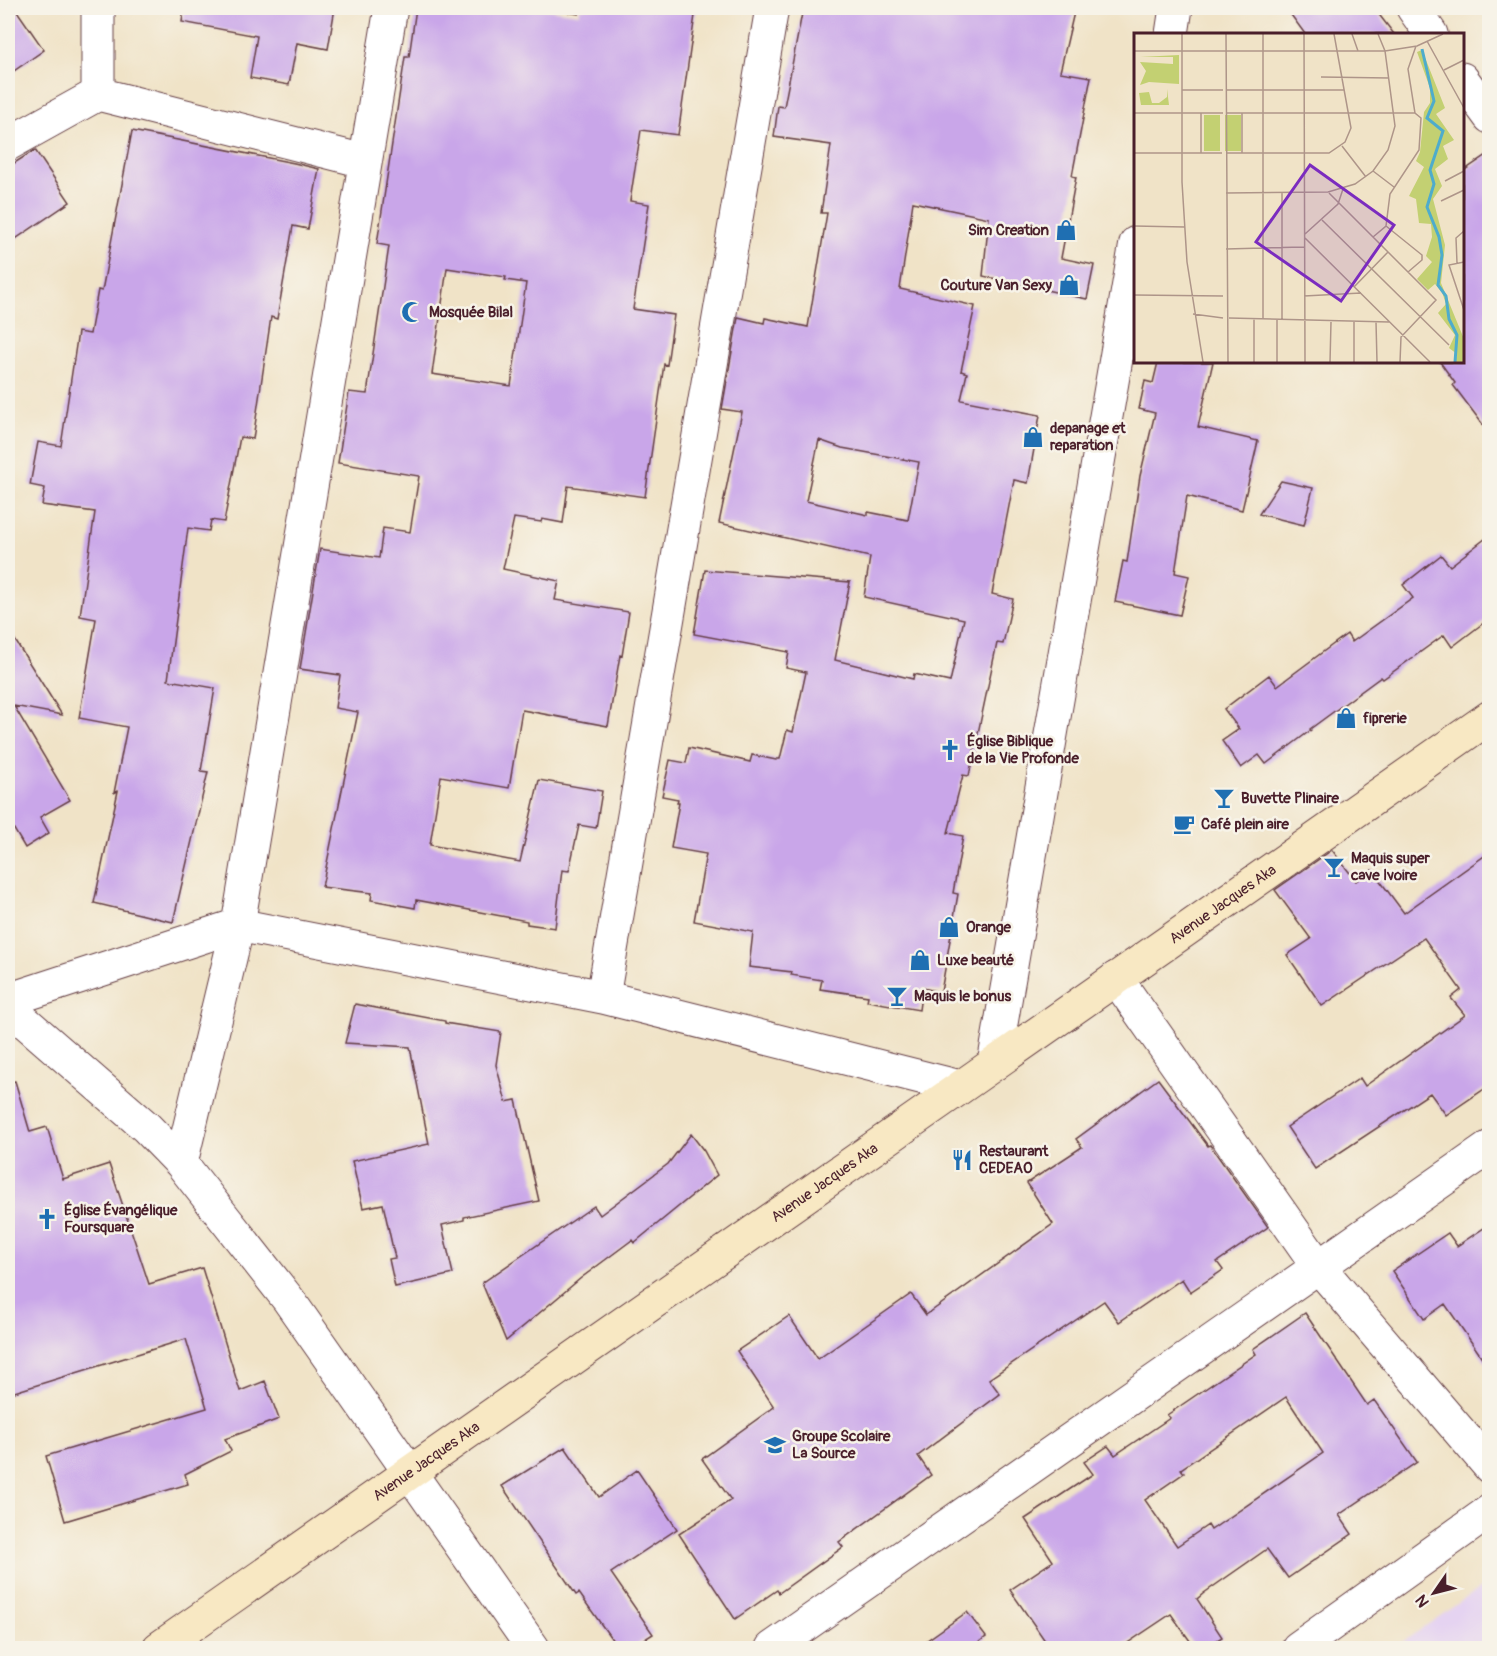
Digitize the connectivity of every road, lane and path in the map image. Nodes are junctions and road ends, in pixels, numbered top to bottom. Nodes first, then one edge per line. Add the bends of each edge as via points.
1 (98, 8) edge
2 (391, 8) edge
3 (772, 8) edge
4 (1176, 8) edge
5 (1413, 8) edge
6 (1172, 33) edge
7 (1430, 33) edge
8 (1464, 82) edge
9 (98, 94) junction
10 (1490, 117) edge
11 (8, 144) edge
12 (364, 161) junction
13 (1134, 254) edge
14 (1490, 717) edge
15 (238, 925) junction
16 (1116, 978) junction
17 (603, 997) junction
18 (8, 1000) edge
19 (8, 1007) edge
20 (993, 1064) junction
21 (960, 1088) junction
22 (1490, 1147) edge
23 (181, 1163) junction
24 (1318, 1266) junction
25 (1490, 1467) edge
26 (410, 1473) junction
27 (1490, 1511) edge
28 (159, 1648) edge
29 (533, 1648) edge
30 (772, 1648) edge
31 (1298, 1648) edge

1 - 9 street
2 - 12 street
3 - 17 street
4 - 6 street
5 - 7 street
8 - 10 street
9 - 11 street
9 - 12 street
12 - 15 street
13 - 20 street
14 - 16 street, Avenue Jacques Aka
15 - 17 street
15 - 18 street
15 - 23 street
16 - 20 street, Avenue Jacques Aka
16 - 24 street
17 - 21 street
19 - 23 street via 146,1127
20 - 21 street, Avenue Jacques Aka
21 - 26 street, Avenue Jacques Aka
22 - 24 street
23 - 26 street via 288,1299
24 - 25 street
24 - 30 street
26 - 28 street, Avenue Jacques Aka
26 - 29 street
27 - 31 street

